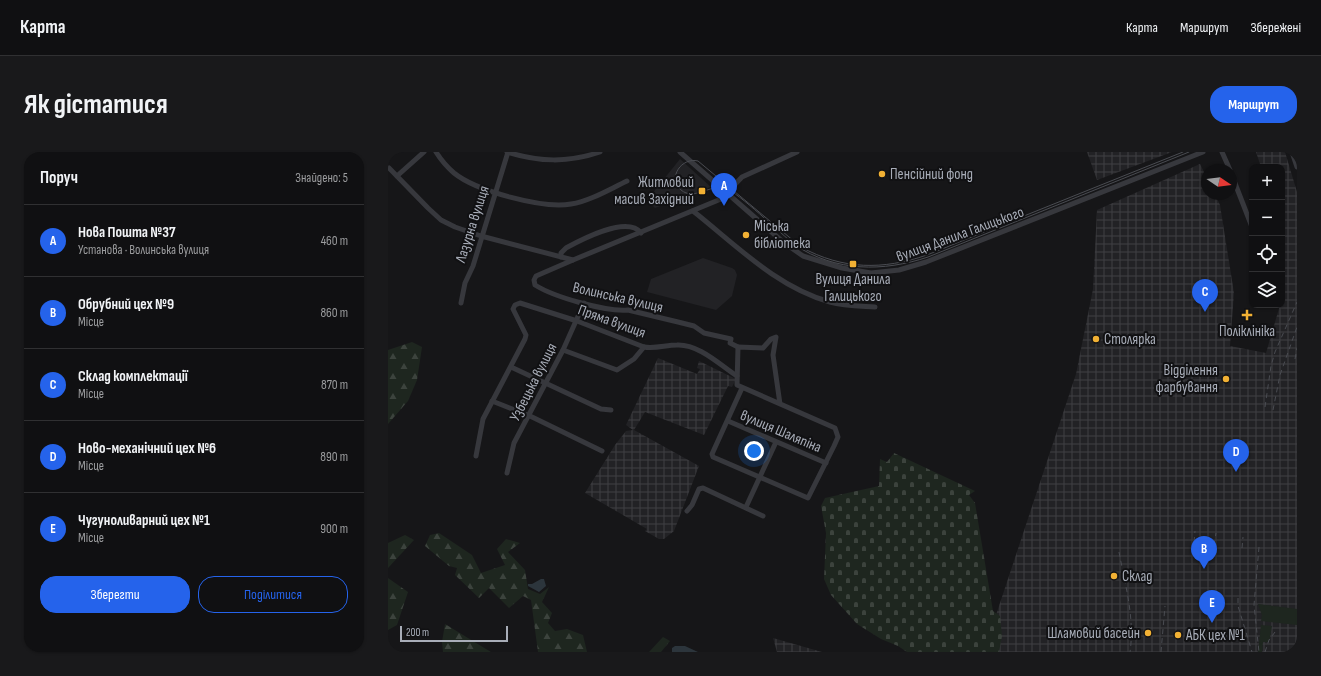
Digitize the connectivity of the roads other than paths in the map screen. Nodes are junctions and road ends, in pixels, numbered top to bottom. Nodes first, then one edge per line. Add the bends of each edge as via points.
1 (424, 152) edge
2 (436, 152) edge
3 (507, 152) edge
4 (600, 152) edge
5 (680, 152) edge
6 (797, 152) edge
7 (1203, 152) edge
8 (1222, 152) edge
9 (1292, 152) edge
10 (1227, 164) edge
11 (1297, 167) edge
12 (389, 168) edge
13 (397, 176) junction
14 (627, 181) dead end
15 (1237, 188) edge
16 (495, 192) junction
17 (726, 192) junction
18 (692, 211) junction
19 (1249, 219) edge
20 (641, 233) junction
21 (481, 236) junction
22 (560, 257) junction
23 (572, 260) junction
24 (461, 303) dead end
25 (584, 303) junction
26 (875, 307) dead end
27 (577, 321) junction
28 (644, 347) junction
29 (738, 347) junction
30 (563, 350) junction
31 (511, 367) junction
32 (737, 376) junction
33 (545, 382) junction
34 (742, 388) junction
35 (492, 401) junction
36 (780, 404) junction
37 (611, 410) dead end
38 (530, 416) junction
39 (728, 421) junction
40 (776, 442) junction
41 (602, 451) dead end
42 (476, 456) dead end
43 (826, 463) junction
44 (507, 473) dead end
45 (760, 477) junction
46 (746, 507) junction
47 (687, 511) dead end
48 (763, 516) dead end

1 - 13 street
2 - 16 street via 455,174 474,185
3 - 4 street via 538,160 583,158
3 - 16 street, Лазурна вулиця
5 - 17 street, вулиця Данила Галицького
6 - 17 street, Волинська вулиця via 742,177
7 - 17 street, вулиця Данила Галицького via 926,262 885,272 858,272 803,256
8 - 10 street
9 - 11 street
12 - 13 street, Волинська вулиця
13 - 21 street, Волинська вулиця via 441,220
14 - 16 street via 573,204 561,206 541,204
15 - 19 street
16 - 21 street, Лазурна вулиця
17 - 18 street, Волинська вулиця via 721,199
18 - 20 street, Волинська вулиця
18 - 26 street via 767,270 799,290 829,302
20 - 22 street via 638,228 612,228 566,248
20 - 23 street, Волинська вулиця
21 - 22 street, Волинська вулиця
21 - 24 street, Лазурна вулиця via 473,266 464,283
22 - 23 street, Волинська вулиця
23 - 25 street, Волинська вулиця via 536,276 535,285
25 - 27 street, Узбецька вулиця
25 - 29 street, Волинська вулиця via 621,311 628,310 694,326 704,333 731,339 730,343
27 - 28 street, Пряма вулиця
27 - 30 street, Узбецька вулиця
27 - 31 street, Пряма вулиця via 520,303 515,305 513,309 526,335
28 - 30 street via 634,359 617,370
28 - 32 street, Пряма вулиця via 689,346
29 - 32 street
29 - 36 street via 763,348 770,338 776,337 773,355
30 - 33 street, Узбецька вулиця
31 - 33 street
31 - 35 street
32 - 34 street via 738,385
33 - 37 street via 601,409
33 - 38 street, Узбецька вулиця
34 - 36 street
34 - 39 street
35 - 38 street
35 - 42 street via 483,419
36 - 43 street via 835,428 838,437
38 - 41 street
38 - 44 street, Узбецька вулиця via 514,443
39 - 40 street, вулиця Шаляпіна
39 - 45 street via 712,454 713,457
40 - 43 street, вулиця Шаляпіна
40 - 45 street
43 - 45 street via 808,498
45 - 46 street
46 - 47 street via 706,489 699,489
46 - 48 street

